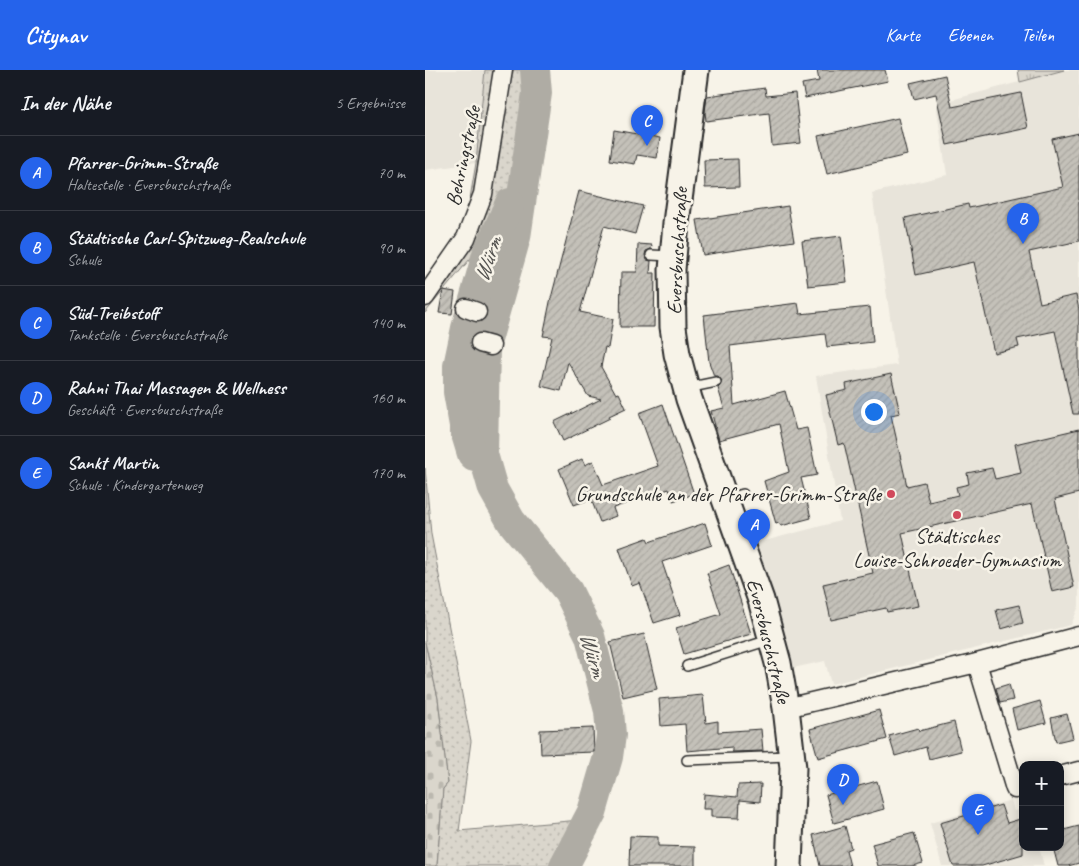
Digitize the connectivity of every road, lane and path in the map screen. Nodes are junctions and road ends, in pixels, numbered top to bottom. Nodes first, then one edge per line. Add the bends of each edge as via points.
1 (503, 70) edge
2 (697, 70) edge
3 (425, 297) edge
4 (716, 382) dead end
5 (686, 389) junction
6 (1079, 636) edge
7 (772, 639) junction
8 (977, 663) junction
9 (687, 666) dead end
10 (786, 708) junction
11 (792, 756) junction
12 (687, 760) dead end
13 (1079, 771) edge
14 (1064, 775) edge
15 (1019, 788) edge
16 (789, 866) edge

1 - 3 street, Behringstraße via 483,194 466,238
2 - 5 main road, Eversbuschstraße via 676,223 662,255 677,354
4 - 5 lane
5 - 7 main road, Eversbuschstraße via 734,497
6 - 8 street
7 - 9 lane
7 - 10 main road, Eversbuschstraße
8 - 10 street
8 - 15 street via 1015,789
10 - 11 main road, Eversbuschstraße
11 - 12 lane
11 - 16 main road, Eversbuschstraße
13 - 14 street

